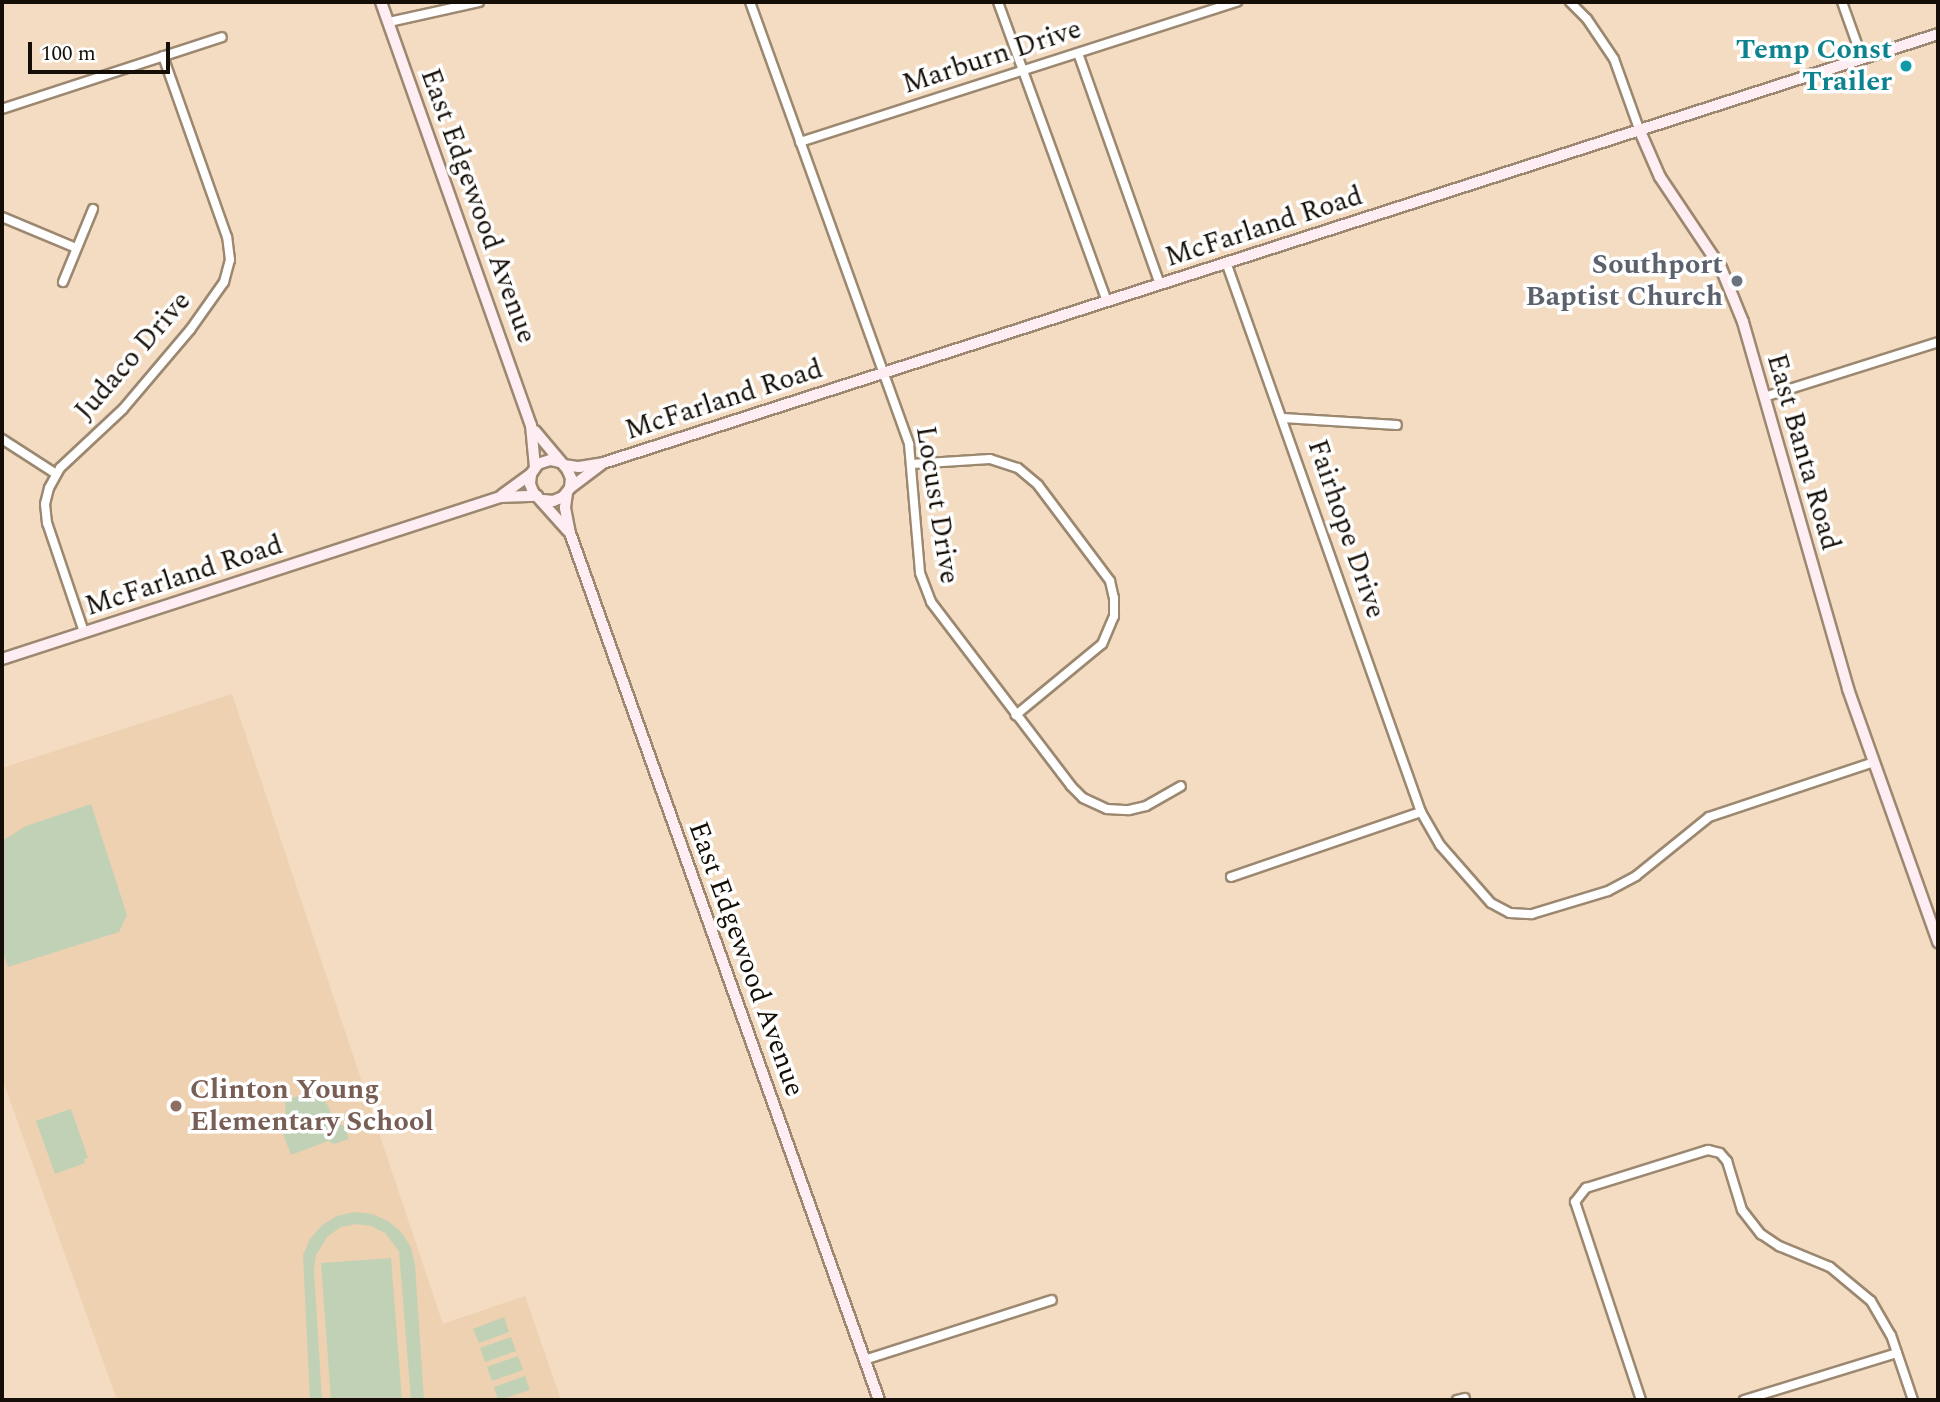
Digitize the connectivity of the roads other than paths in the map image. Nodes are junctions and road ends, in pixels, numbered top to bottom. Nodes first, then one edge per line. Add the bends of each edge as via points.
1 (381, 2) edge
2 (479, 2) edge
3 (750, 2) edge
4 (998, 2) edge
5 (1237, 2) edge
6 (1570, 2) edge
7 (1842, 2) edge
8 (389, 22) junction
9 (1938, 34) edge
10 (222, 37) dead end
11 (1078, 53) junction
12 (163, 56) junction
13 (1862, 58) junction
14 (1023, 71) junction
15 (2, 109) edge
16 (1639, 129) junction
17 (800, 142) junction
18 (93, 209) dead end
19 (2, 217) edge
20 (76, 248) junction
21 (1226, 262) junction
22 (63, 282) dead end
23 (1160, 284) junction
24 (1107, 301) junction
25 (1938, 342) edge
26 (883, 373) junction
27 (1763, 397) junction
28 (1283, 418) junction
29 (531, 425) junction
30 (1397, 425) dead end
31 (2, 439) edge
32 (561, 463) junction
33 (603, 463) junction
34 (911, 464) junction
35 (533, 470) junction
36 (56, 474) junction
37 (568, 490) junction
38 (500, 497) junction
39 (540, 498) junction
40 (570, 533) junction
41 (84, 632) junction
42 (2, 659) edge
43 (1016, 715) junction
44 (1874, 761) junction
45 (1181, 786) dead end
46 (1421, 812) junction
47 (1231, 877) dead end
48 (1938, 943) edge
49 (1052, 1300) dead end
50 (1897, 1353) junction
51 (864, 1360) junction
52 (878, 1400) edge
53 (1641, 1400) edge
54 (1744, 1400) edge
55 (1913, 1400) edge

1 - 8 street, East Edgewood Avenue
2 - 8 street
3 - 17 street, Locust Drive
4 - 14 street
5 - 11 street, Marburn Drive
6 - 16 street, East Banta Road via 1614,59
7 - 13 street
8 - 29 street, East Edgewood Avenue
9 - 13 street, McFarland Road
10 - 12 street
11 - 14 street, Marburn Drive
11 - 23 street
12 - 15 street
12 - 36 street, Judaco Drive via 227,237 230,258 224,282 123,409
13 - 16 street, McFarland Road
14 - 17 street, Marburn Drive
14 - 24 street
16 - 21 street, McFarland Road
16 - 27 street, East Banta Road via 1660,177 1727,280
17 - 26 street, Locust Drive
18 - 20 street
19 - 20 street
20 - 22 street
21 - 23 street, McFarland Road
21 - 28 street, Fairhope Drive
23 - 24 street, McFarland Road
24 - 26 street, McFarland Road
25 - 27 street
26 - 33 street, McFarland Road
26 - 34 street, Locust Drive via 909,444
27 - 44 street, East Banta Road via 1812,571
28 - 30 street
28 - 46 street, Fairhope Drive
29 - 32 street, East Edgewood Avenue
29 - 35 street, East Edgewood Avenue
31 - 36 street
32 - 33 street, McFarland Road via 579,467
32 - 35 street via 546,460
32 - 37 street, East Edgewood Avenue via 570,473
33 - 37 street, McFarland Road
34 - 43 street, Locust Drive via 925,590 940,617
34 - 43 street via 989,459 1018,468 1038,485 1110,581 1114,616 1105,640
35 - 38 street, McFarland Road
35 - 39 street, East Edgewood Avenue via 530,484
36 - 41 street via 46,499 47,523
37 - 39 street via 559,499
37 - 40 street, East Edgewood Avenue via 565,508
38 - 39 street, McFarland Road
38 - 41 street, McFarland Road
39 - 40 street, East Edgewood Avenue
40 - 51 street, East Edgewood Avenue
41 - 42 street, McFarland Road
43 - 45 street, Locust Drive via 1071,786 1095,805 1134,810
44 - 46 street, Fairhope Drive via 1722,811 1694,826 1628,881 1532,914 1514,914 1491,902 1440,845
44 - 48 street, East Banta Road
46 - 47 street
49 - 51 street
50 - 53 street via 1878,1312 1845,1277 1758,1231 1742,1210 1727,1161 1717,1152 1703,1150 1589,1187 1576,1199 1574,1208
50 - 54 street
50 - 55 street
51 - 52 street, East Edgewood Avenue

